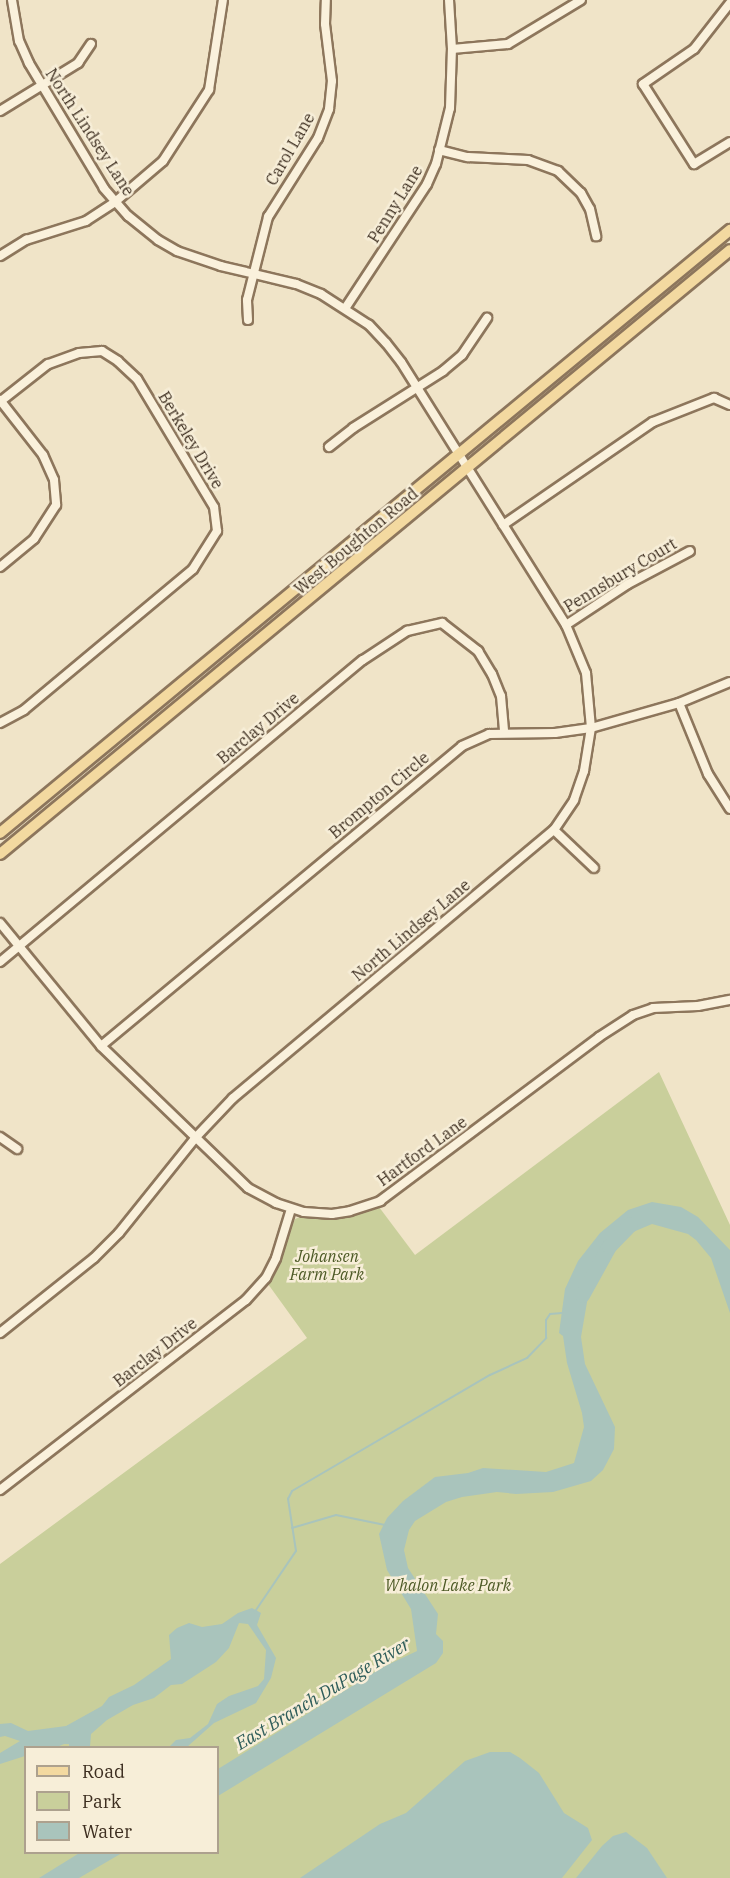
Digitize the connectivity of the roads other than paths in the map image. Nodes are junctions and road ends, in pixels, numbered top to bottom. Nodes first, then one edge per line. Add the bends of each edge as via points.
1 (12, 0) edge
2 (223, 0) edge
3 (326, 0) edge
4 (449, 0) edge
5 (580, 0) edge
6 (730, 3) edge
7 (91, 44) dead end
8 (452, 49) junction
9 (42, 87) junction
10 (0, 111) edge
11 (730, 141) edge
12 (440, 150) junction
13 (115, 202) junction
14 (729, 233) edge
15 (596, 236) dead end
16 (730, 250) edge
17 (0, 256) edge
18 (253, 274) junction
19 (346, 307) junction
20 (488, 318) dead end
21 (248, 320) dead end
22 (417, 388) junction
23 (0, 400) edge
24 (730, 405) edge
25 (329, 447) dead end
26 (458, 455) junction
27 (467, 468) junction
28 (503, 525) junction
29 (690, 551) dead end
30 (0, 567) edge
31 (566, 625) junction
32 (730, 681) edge
33 (680, 703) junction
34 (0, 723) edge
35 (591, 728) junction
36 (504, 733) junction
37 (730, 809) edge
38 (554, 830) junction
39 (0, 834) edge
40 (0, 854) edge
41 (594, 868) dead end
42 (0, 923) edge
43 (19, 946) junction
44 (0, 962) edge
45 (730, 1000) edge
46 (101, 1046) junction
47 (197, 1136) junction
48 (0, 1137) edge
49 (17, 1149) dead end
50 (291, 1209) junction
51 (0, 1333) edge
52 (0, 1490) edge

1 - 9 street, North Lindsey Lane via 19,41
2 - 13 street via 213,77 206,97 163,161
3 - 18 street, Carol Lane via 332,81 329,109 318,138 271,209
4 - 8 street, Penny Lane
5 - 8 street via 507,44
6 - 11 street via 694,49 643,84 694,164
7 - 9 street via 78,63
8 - 12 street, Penny Lane via 450,108
9 - 10 street
9 - 13 street, North Lindsey Lane
12 - 15 street via 468,157 528,160 558,171 581,193 590,209
12 - 19 street, Penny Lane via 427,184
13 - 17 street via 75,226 26,240
13 - 18 street, North Lindsey Lane via 150,234 177,251
14 - 26 main road, West Boughton Road
16 - 27 main road, West Boughton Road
18 - 19 street, North Lindsey Lane via 296,284
18 - 21 street, Carol Lane
19 - 22 street, North Lindsey Lane via 387,343
20 - 22 street via 462,355
22 - 25 street
22 - 26 street, North Lindsey Lane
23 - 30 street via 43,455 54,480 56,505 34,538
23 - 34 street, Berkeley Drive via 48,364 79,353 102,351 137,379 214,507 217,531 193,569 24,710
24 - 28 street via 714,398 653,422
26 - 27 street, North Lindsey Lane
26 - 39 main road, West Boughton Road
27 - 28 street, North Lindsey Lane
27 - 40 main road, West Boughton Road
28 - 31 street, North Lindsey Lane
29 - 31 street, Pennsbury Court via 628,584
31 - 35 street, North Lindsey Lane via 586,673
32 - 33 street, Brompton Circle
33 - 35 street, Brompton Circle
33 - 37 street via 708,774
35 - 36 street, Brompton Circle
35 - 38 street, North Lindsey Lane via 585,771 574,800
36 - 43 street, Barclay Drive via 501,696 478,651 442,623 407,631 363,660
36 - 46 street, Brompton Circle via 476,738 448,756
38 - 41 street
38 - 47 street, North Lindsey Lane via 246,1087
42 - 43 street, Hartford Lane
43 - 44 street, Barclay Drive
43 - 46 street, Hartford Lane
45 - 50 street, Hartford Lane via 653,1008 620,1022 380,1201 332,1214
46 - 47 street, Hartford Lane
47 - 50 street, Hartford Lane via 248,1188
47 - 51 street, North Lindsey Lane via 119,1233 94,1258
48 - 49 street
50 - 52 street, Barclay Drive via 276,1258 266,1278 246,1300

